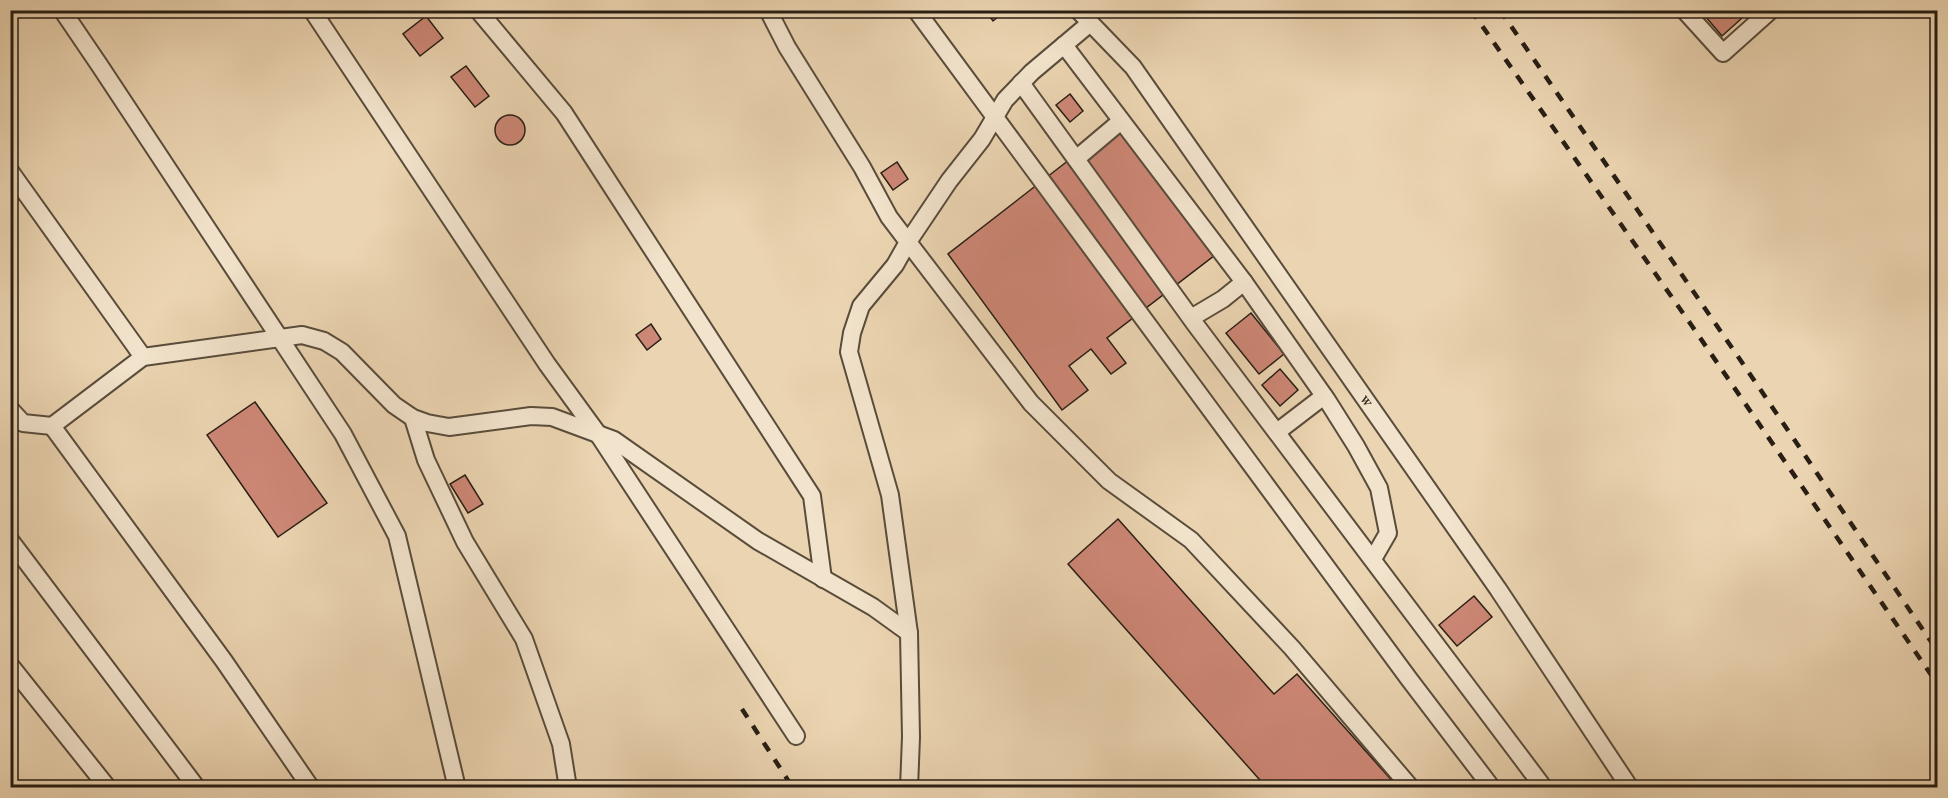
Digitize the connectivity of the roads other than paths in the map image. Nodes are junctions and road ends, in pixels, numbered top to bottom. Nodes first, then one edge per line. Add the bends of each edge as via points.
1 (62, 10) edge
2 (312, 10) edge
3 (478, 10) edge
4 (768, 10) edge
5 (916, 10) edge
6 (1078, 10) edge
7 (1684, 10) edge
8 (1771, 10) edge
9 (1089, 24) junction
10 (1064, 45) junction
11 (1021, 83) junction
12 (994, 117) junction
13 (1121, 121) junction
14 (1076, 159) junction
15 (10, 171) edge
16 (908, 242) junction
17 (1244, 282) junction
18 (1191, 318) junction
19 (278, 338) junction
20 (143, 357) junction
21 (1324, 396) junction
22 (10, 409) edge
23 (413, 418) junction
24 (52, 426) junction
25 (1277, 432) junction
26 (598, 434) junction
27 (10, 540) edge
28 (1373, 560) junction
29 (824, 579) junction
30 (909, 633) junction
31 (10, 666) edge
32 (796, 736) dead end
33 (108, 788) edge
34 (197, 788) edge
35 (311, 788) edge
36 (457, 788) edge
37 (568, 788) edge
38 (909, 788) edge
39 (1411, 788) edge
40 (1492, 788) edge
41 (1544, 788) edge
42 (1630, 788) edge

1 - 19 lane
2 - 26 lane via 547,364
3 - 29 lane via 564,113 812,496
4 - 16 lane via 889,217
5 - 12 lane
6 - 9 lane, w
7 - 8 lane via 1723,53
9 - 10 lane
9 - 42 lane, w via 1133,68 1491,580
10 - 11 lane
10 - 13 lane
11 - 12 lane
11 - 14 lane
12 - 16 lane
12 - 40 lane
13 - 14 lane
13 - 17 lane
14 - 18 lane
15 - 20 lane
16 - 30 lane via 895,265 861,306 849,352 890,495
16 - 39 lane via 1031,403 1109,481 1191,540 1292,648
17 - 18 lane
17 - 21 lane
18 - 25 lane
19 - 20 lane
19 - 23 lane via 302,335 324,341 342,352 394,405
19 - 36 lane via 343,434 398,536
20 - 24 lane
21 - 25 lane
21 - 28 lane via 1379,488 1388,532
22 - 24 lane via 23,423
23 - 26 lane via 449,427 531,416 552,417
23 - 37 lane via 426,460 465,542 525,639 561,744
24 - 35 lane via 224,661
25 - 28 lane
26 - 29 lane via 614,440 759,541
26 - 32 lane
27 - 34 lane
28 - 41 lane
29 - 30 lane
30 - 38 lane
31 - 33 lane

